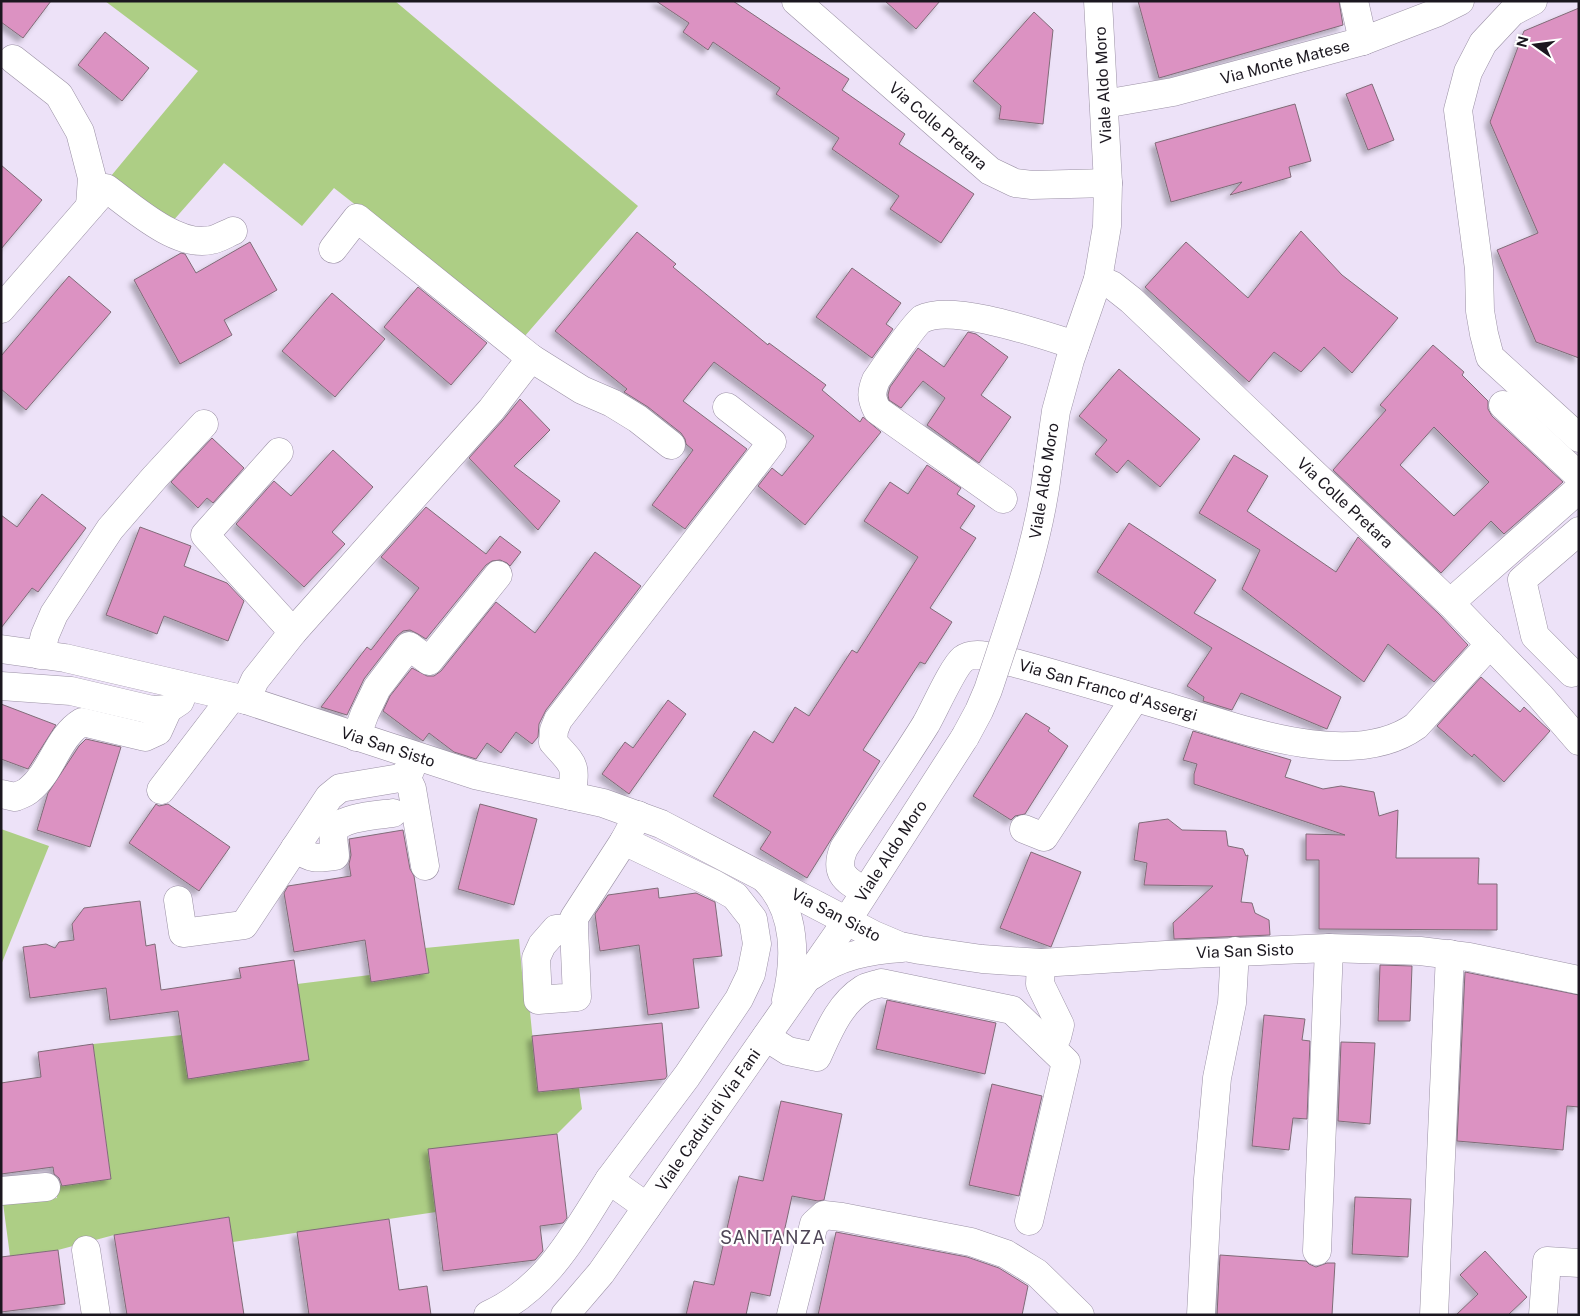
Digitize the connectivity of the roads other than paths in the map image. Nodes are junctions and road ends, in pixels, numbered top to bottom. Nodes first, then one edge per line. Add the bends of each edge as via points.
1 (796, 1) edge
2 (1098, 1) edge
3 (1354, 1) edge
4 (1460, 1) edge
5 (1534, 1) edge
6 (1363, 41) junction
7 (13, 59) dead end
8 (1104, 104) junction
9 (1108, 183) junction
10 (98, 197) junction
11 (233, 231) dead end
12 (333, 249) dead end
13 (1098, 279) junction
14 (4, 301) edge
15 (1075, 345) junction
16 (531, 358) junction
17 (1504, 405) dead end
18 (727, 407) dead end
19 (204, 424) dead end
20 (1579, 438) edge
21 (671, 444) dead end
22 (279, 452) dead end
23 (1579, 476) edge
24 (1579, 488) edge
25 (1003, 499) dead end
26 (1579, 531) edge
27 (498, 575) dead end
28 (1450, 602) junction
29 (293, 632) junction
30 (1490, 644) junction
31 (1, 649) edge
32 (40, 655) junction
33 (1575, 671) edge
34 (1, 686) edge
35 (185, 686) junction
36 (1540, 696) junction
37 (1135, 698) junction
38 (239, 699) junction
39 (168, 709) junction
40 (356, 737) junction
41 (1579, 741) edge
42 (410, 765) junction
43 (161, 790) dead end
44 (1, 794) edge
45 (571, 796) junction
46 (393, 814) dead end
47 (638, 815) junction
48 (1024, 829) dead end
49 (624, 841) junction
50 (295, 848) junction
51 (425, 866) dead end
52 (764, 878) junction
53 (864, 891) junction
54 (178, 900) dead end
55 (846, 922) junction
56 (574, 928) dead end
57 (910, 948) junction
58 (1329, 948) junction
59 (1235, 951) junction
60 (1450, 954) junction
61 (1041, 963) junction
62 (1579, 980) edge
63 (801, 986) junction
64 (784, 1011) junction
65 (766, 1037) junction
66 (1049, 1045) junction
67 (609, 1180) junction
68 (46, 1187) dead end
69 (1, 1191) edge
70 (647, 1207) junction
71 (1029, 1221) dead end
72 (86, 1250) dead end
73 (1318, 1251) dead end
74 (1579, 1263) edge
75 (96, 1315) edge
76 (488, 1315) edge
77 (565, 1315) edge
78 (791, 1315) edge
79 (1080, 1315) edge
80 (1201, 1315) edge
81 (1434, 1315) edge
82 (1543, 1315) edge

1 - 9 street, Via Colle Pretara via 995,174 1015,183 1032,185
2 - 8 street, Viale Aldo Moro
3 - 6 street
4 - 6 street, Via Monte Matese
5 - 20 street via 1512,12 1483,43 1468,72 1458,110 1479,269 1480,311 1490,357
6 - 8 street, Via Monte Matese via 1173,92
7 - 10 street via 59,96 80,132
8 - 9 street, Viale Aldo Moro
9 - 13 street, Viale Aldo Moro via 1107,226
10 - 11 street via 188,239 210,241
10 - 14 street
12 - 16 street via 357,218
13 - 15 street, Viale Aldo Moro
13 - 28 street, Via Colle Pretara via 1131,300
15 - 25 street via 976,317 933,316 920,320 876,380 872,399 878,410
15 - 53 street, Viale Aldo Moro, bridge via 1056,411 1041,518 988,690 965,737
16 - 21 street via 582,390 612,403
16 - 29 street via 491,410
17 - 23 street
18 - 45 street via 772,442 558,720 554,742 572,762
19 - 32 street via 110,529 54,614
22 - 29 street via 206,535
24 - 28 street
26 - 33 street via 1522,580 1535,636
27 - 40 street via 429,661 409,646 377,688
28 - 30 street, Via Colle Pretara
29 - 38 street
30 - 36 street, Via Colle Pretara
30 - 37 street, Via San Franco d'Assergi via 1416,726 1402,735 1370,744 1321,745 1286,740
31 - 32 street, Via San Sisto
32 - 35 street, Via San Sisto
33 - 36 street
34 - 39 street via 71,691 152,710
35 - 38 street, Via San Sisto
35 - 39 street via 180,701
36 - 41 street, Via Colle Pretara
37 - 48 street via 1044,837
37 - 53 street, Via San Franco d'Assergi via 991,658 974,655 962,660 926,724 844,848 841,860 843,876
38 - 40 street, Via San Sisto
38 - 43 street
39 - 44 street via 158,731 146,737 82,722 72,728 29,790 16,797
40 - 42 street, Via San Sisto
42 - 45 street, Via San Sisto
42 - 50 street via 400,778 340,788 329,797
42 - 51 street
45 - 47 street, Via San Sisto
46 - 50 street via 347,820 336,826 333,833 336,856 317,859
47 - 49 street
47 - 52 street, Via San Sisto
49 - 56 street via 574,918
49 - 67 street via 735,896 753,919 757,944 751,974 738,999 687,1076
50 - 54 street via 244,925 183,933
52 - 55 street, Via San Sisto
52 - 64 street, Via San Sisto via 778,893 793,942 791,978
53 - 55 street, Viale Aldo Moro
55 - 57 street, Via San Sisto
55 - 63 street, Viale Caduti di Via Fani
57 - 61 street, Via San Sisto via 982,959
57 - 63 street, Via San Sisto via 848,956 817,972
58 - 59 street, Via San Sisto
58 - 60 street, Via San Sisto via 1420,950
58 - 73 street
59 - 61 street, Via San Sisto
59 - 80 street via 1232,1003 1217,1078
60 - 62 street, Via San Sisto
60 - 81 street
61 - 66 street via 1040,984 1060,1025 1057,1037
63 - 64 street, Viale Caduti di Via Fani
64 - 65 street, Viale Caduti di Via Fani
65 - 66 street via 788,1051 817,1057 833,1023 852,998 864,988 881,983 1012,1010
65 - 70 street, Viale Caduti di Via Fani
66 - 71 street via 1066,1062
67 - 70 street
67 - 76 street via 559,1258 528,1291
68 - 69 street
70 - 77 street, Viale Caduti di Via Fani via 601,1273
72 - 75 street
74 - 82 street via 1547,1261
78 - 79 street via 814,1224 824,1215 970,1242 1006,1254 1036,1272

